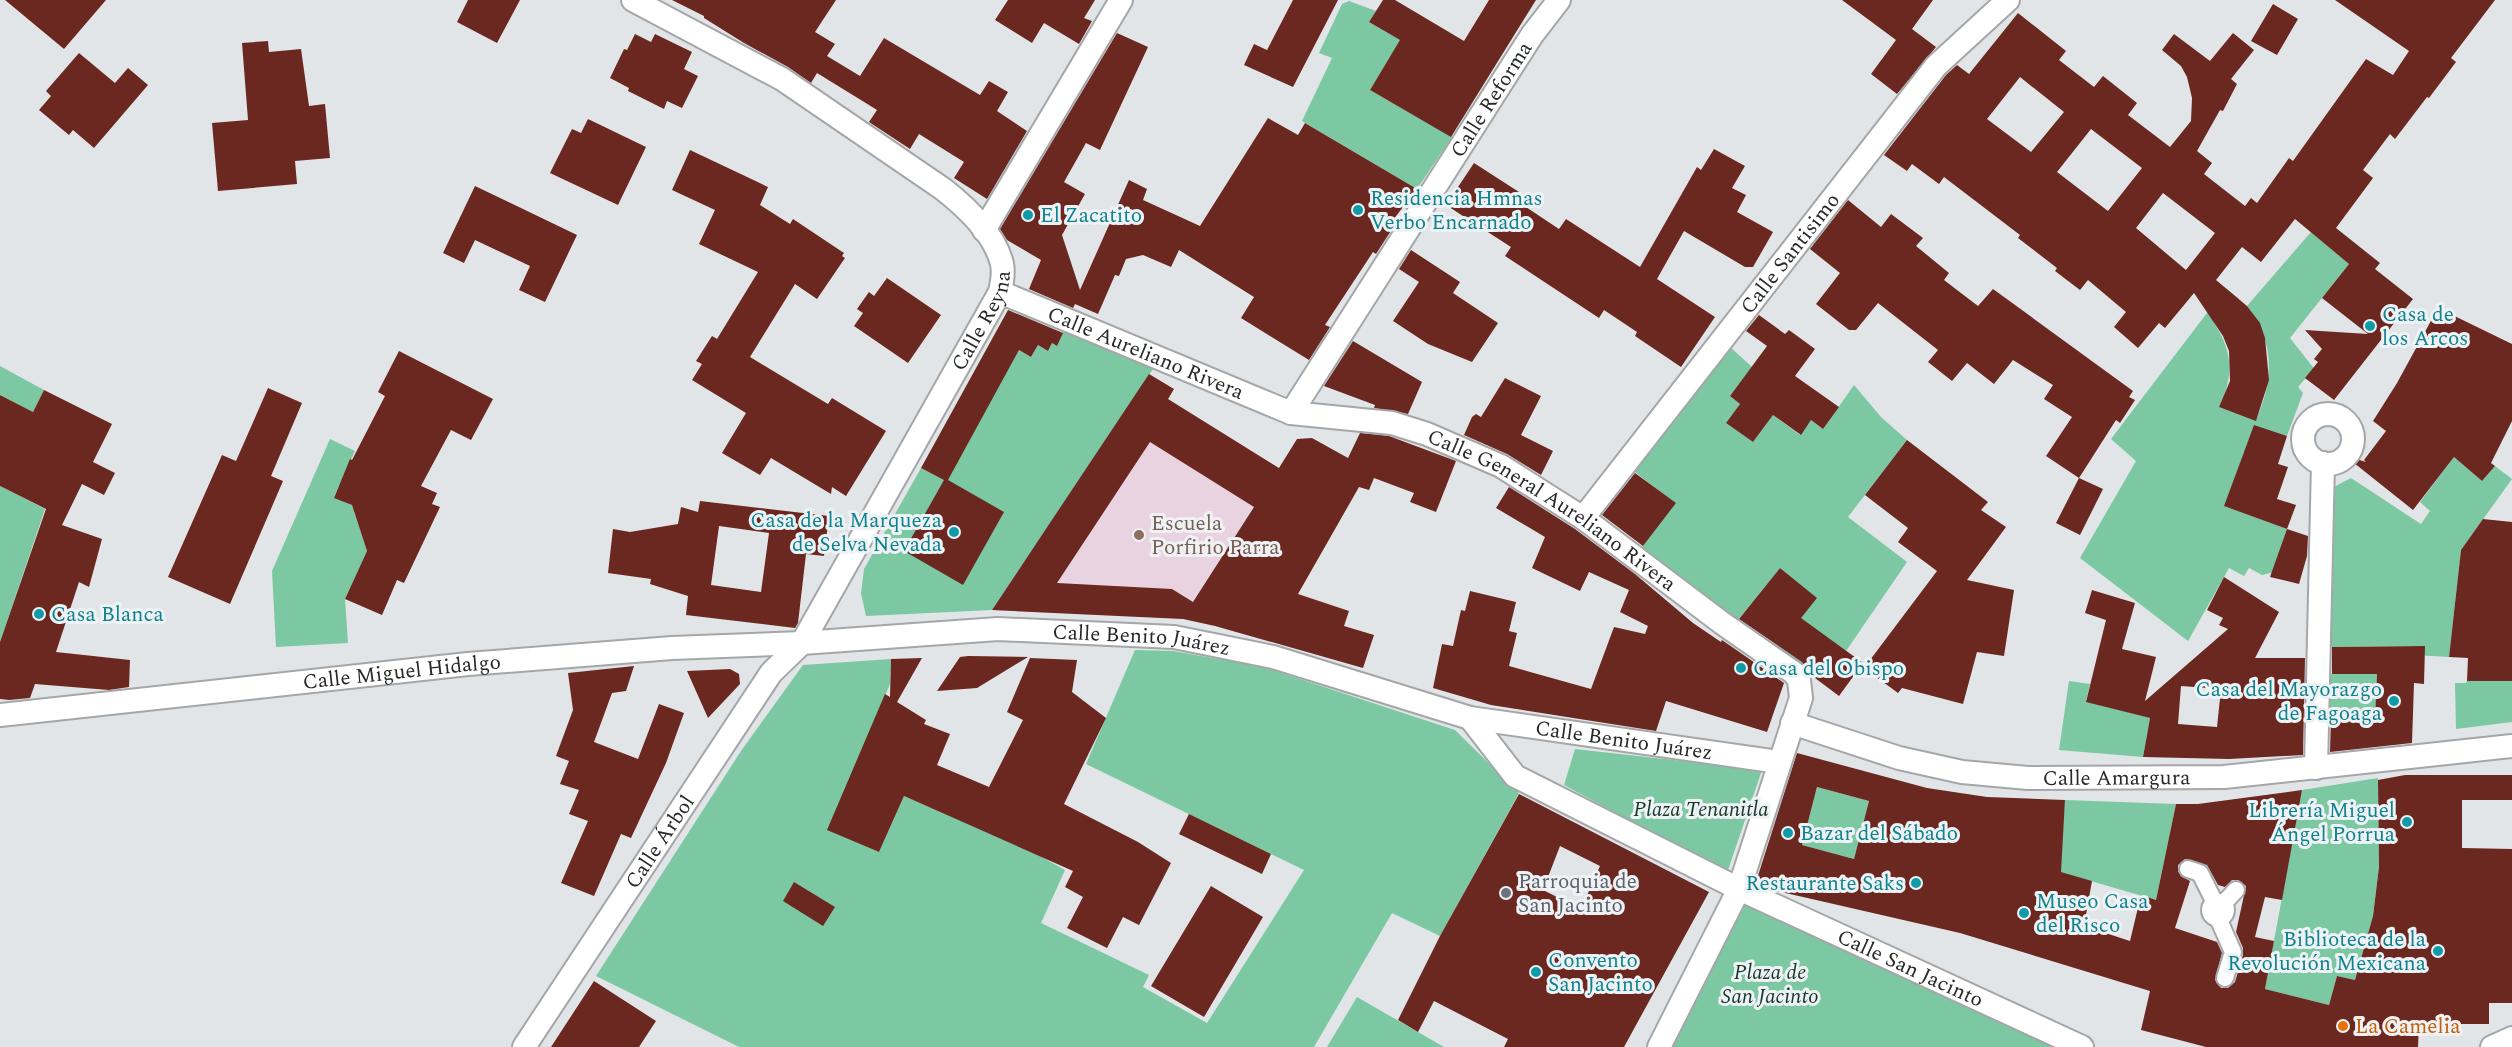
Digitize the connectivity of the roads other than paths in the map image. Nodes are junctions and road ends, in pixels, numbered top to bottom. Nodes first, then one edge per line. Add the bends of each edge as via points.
1 (633, 0) edge
2 (1121, 0) edge
3 (1559, 0) edge
4 (2008, 0) edge
5 (984, 230) junction
6 (1000, 292) junction
7 (1291, 413) junction
8 (2323, 463) dead end
9 (1582, 518) junction
10 (802, 643) junction
11 (0, 715) edge
12 (1470, 718) junction
13 (1792, 723) junction
14 (2512, 746) edge
15 (1779, 762) junction
16 (2316, 768) junction
17 (2188, 869) dead end
18 (1739, 889) junction
19 (2236, 890) dead end
20 (2219, 908) junction
21 (2225, 978) dead end
22 (2512, 1038) edge
23 (524, 1047) edge
24 (1659, 1047) edge
25 (2082, 1047) edge
26 (2492, 1047) edge

1 - 5 street, Calle Reyna via 782,79 944,189
2 - 5 street
3 - 7 street, Calle Reforma via 1532,35
4 - 9 street, Calle Santisimo via 1936,66
5 - 6 street, Calle Reyna via 1002,264
6 - 7 street, Calle Aureliano Rivera
6 - 10 street, Calle Reyna
7 - 9 street, Calle General Aureliano Rivera via 1409,427 1501,466
8 - 16 street
9 - 13 street, Calle General Aureliano Rivera via 1799,680 1801,689
10 - 11 street, Calle Miguel Hidalgo via 672,648 468,664
10 - 12 street, Calle Benito Juárez via 998,629 1174,637 1273,657
10 - 23 street, Calle Árbol via 771,673
12 - 15 street, Calle Benito Juárez
12 - 18 street via 1515,776
13 - 15 street
13 - 16 street, Calle Amargura via 1899,758 1962,772 2028,778 2224,777
14 - 16 street, Calle Amargura
15 - 18 street
17 - 20 street via 2200,873
18 - 24 street
18 - 25 street, Calle San Jacinto
19 - 20 street
20 - 21 street via 2233,952
22 - 26 street

